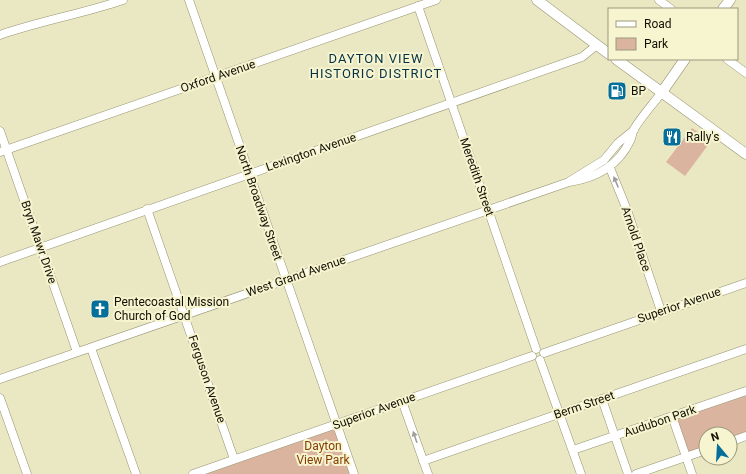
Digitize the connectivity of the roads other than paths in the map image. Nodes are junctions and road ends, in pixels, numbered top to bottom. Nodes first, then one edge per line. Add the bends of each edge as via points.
1 (123, 0) edge
2 (188, 0) edge
3 (436, 0) edge
4 (537, 0) edge
5 (659, 0) edge
6 (730, 0) edge
7 (418, 6) junction
8 (670, 8) edge
9 (724, 8) edge
10 (0, 35) edge
11 (598, 45) junction
12 (608, 53) edge
13 (617, 60) edge
14 (685, 60) edge
15 (728, 60) edge
16 (746, 73) edge
17 (215, 77) junction
18 (662, 92) junction
19 (451, 103) junction
20 (634, 130) junction
21 (0, 131) edge
22 (3, 151) edge
23 (746, 154) edge
24 (610, 168) junction
25 (249, 174) junction
26 (569, 182) junction
27 (147, 209) junction
28 (488, 210) junction
29 (41, 248) junction
30 (0, 262) edge
31 (286, 280) junction
32 (746, 283) edge
33 (661, 311) junction
34 (184, 315) junction
35 (91, 348) junction
36 (746, 349) edge
37 (77, 352) junction
38 (534, 352) junction
39 (542, 356) junction
40 (0, 379) edge
41 (746, 391) edge
42 (0, 398) edge
43 (602, 398) junction
44 (402, 401) junction
45 (559, 413) junction
46 (672, 416) junction
47 (337, 424) junction
48 (615, 436) junction
49 (573, 450) junction
50 (698, 453) edge
51 (687, 456) junction
52 (234, 459) junction
53 (423, 461) junction
54 (27, 474) edge
55 (136, 474) edge
56 (193, 474) edge
57 (354, 474) edge
58 (428, 474) edge
59 (581, 474) edge
60 (628, 474) edge
61 (636, 474) edge
62 (692, 474) edge

1 - 10 street
2 - 17 street, North Broadway Street
3 - 7 street, Oxford Avenue
4 - 11 main road
5 - 8 street
6 - 9 main road
7 - 17 street, Oxford Avenue
7 - 19 street, Meredith Street
11 - 12 main road
11 - 19 street, Lexington Avenue via 582,57
13 - 18 main road
14 - 18 main road, West Grand Avenue
15 - 16 street
17 - 22 street, Oxford Avenue
17 - 25 street, North Broadway Street
18 - 20 street, West Grand Avenue
18 - 23 main road
19 - 25 street, Lexington Avenue
19 - 28 street, Meredith Street
20 - 24 street, West Grand Avenue via 630,141
20 - 26 street, West Grand Avenue via 618,142 604,160
21 - 22 street, Bryn Mawr Drive
22 - 29 street, Bryn Mawr Drive
24 - 26 street, West Grand Avenue via 584,180
33 -> 24 street, Arnold Place
25 - 27 street, Lexington Avenue
25 - 31 street, North Broadway Street
26 - 28 street, West Grand Avenue
27 - 29 street, Lexington Avenue
27 - 34 street, Ferguson Avenue
28 - 31 street, West Grand Avenue
28 - 38 street, Meredith Street
29 - 30 street, Lexington Avenue
29 - 37 street, Bryn Mawr Drive
31 - 34 street, West Grand Avenue
31 - 47 street, North Broadway Street
32 - 33 street, Superior Avenue
33 - 39 street, Superior Avenue
34 - 35 street, West Grand Avenue
34 - 52 street, Ferguson Avenue
35 - 37 street, West Grand Avenue
35 - 55 street
36 - 43 street, Berm Street
37 - 40 street, West Grand Avenue
38 - 39 street via 540,349
38 - 39 street via 535,360
38 - 44 street, Superior Avenue
39 - 45 street
41 - 46 street, Audubon Park
42 - 54 street
43 - 45 street, Berm Street
43 - 48 street
44 - 47 street, Superior Avenue
53 -> 44 street
45 - 49 street
45 - 53 street, Berm Street
46 - 48 street, Audubon Park
46 - 51 street
47 - 52 street, Superior Avenue
47 - 57 street, North Broadway Street
48 - 49 street, Audubon Park
48 - 60 street
49 - 59 street
50 - 51 street
51 - 61 street
51 - 62 street
52 - 56 street, Superior Avenue
53 - 58 street

